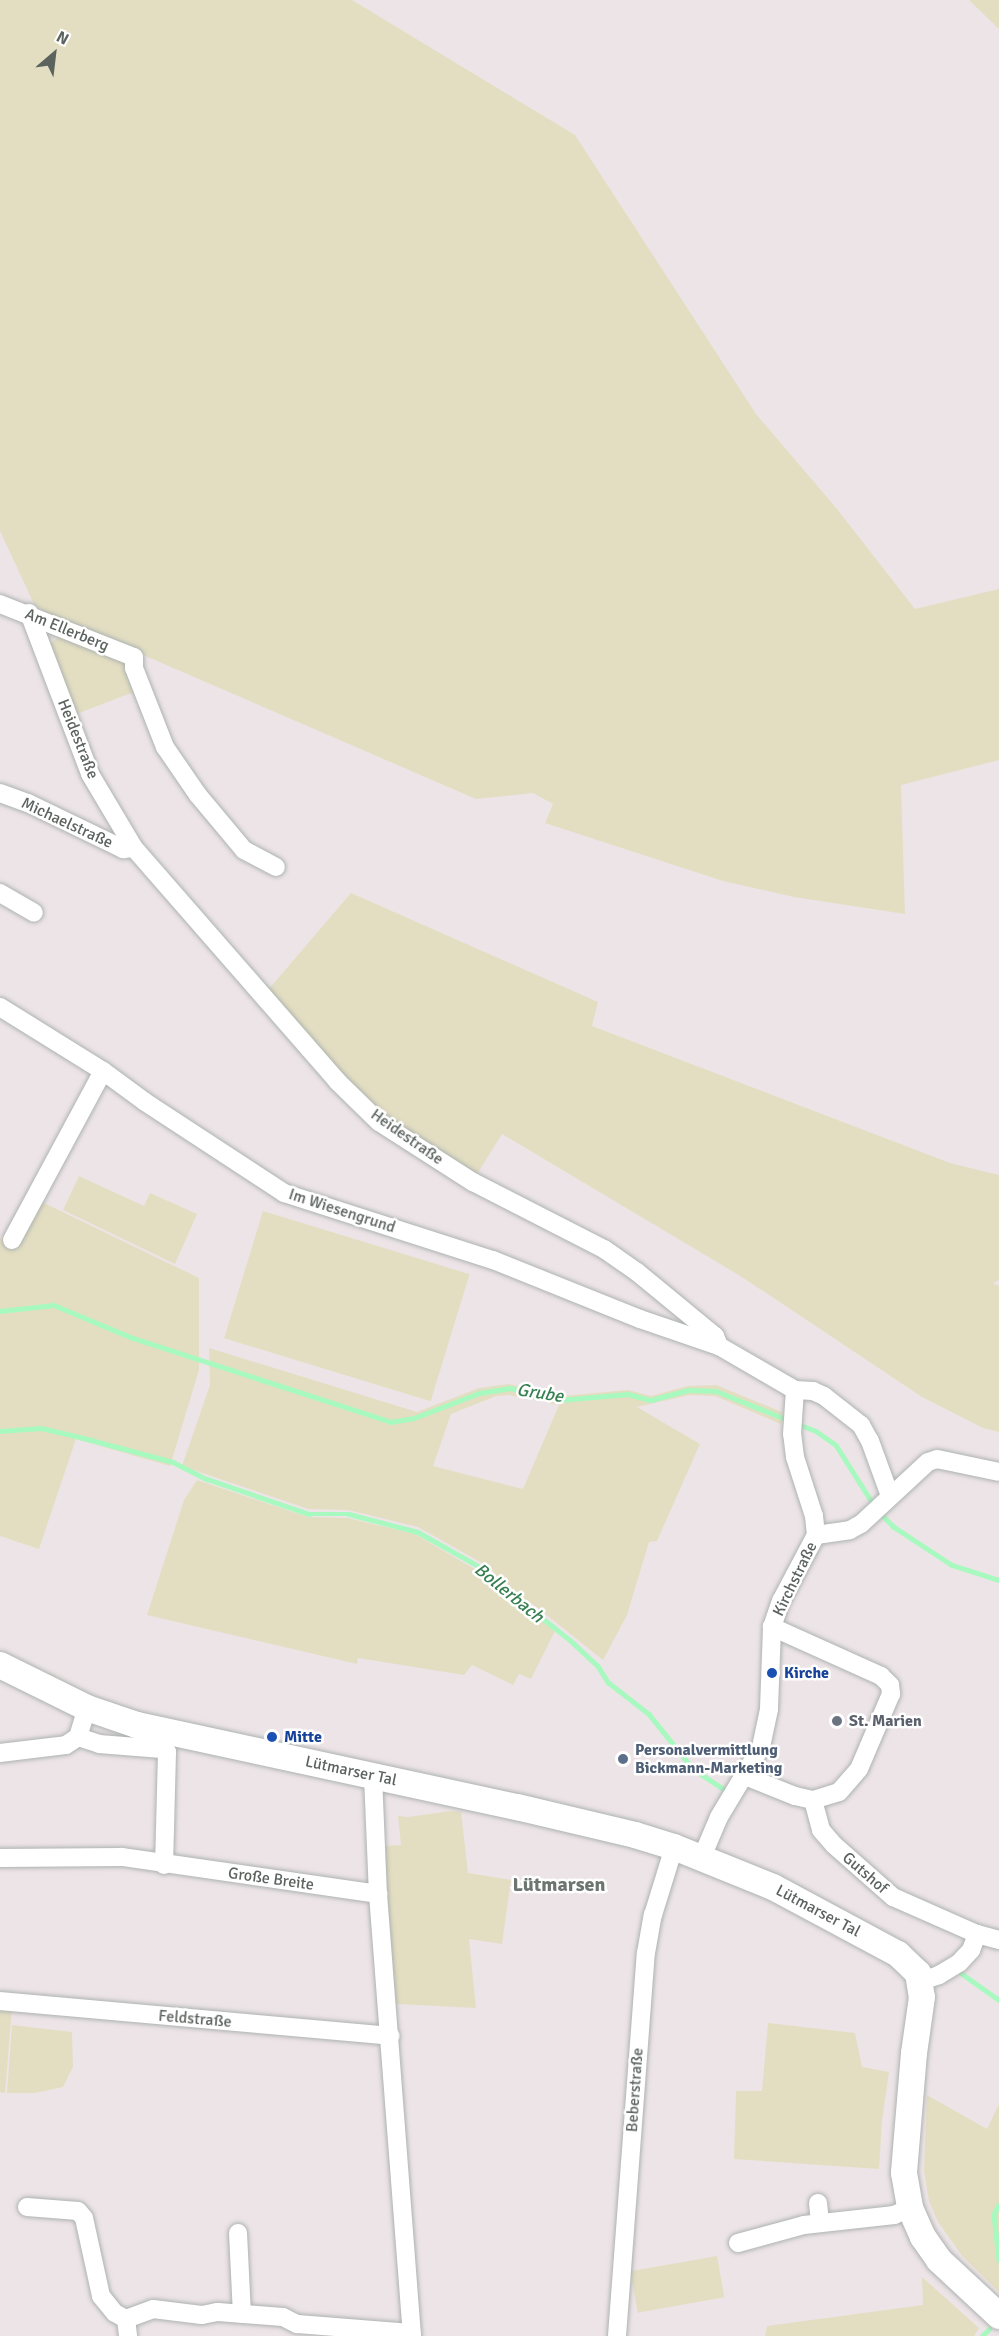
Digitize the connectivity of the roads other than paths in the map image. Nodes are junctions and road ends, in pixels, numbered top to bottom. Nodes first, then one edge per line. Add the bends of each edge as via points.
1 (0, 604) edge
2 (28, 613) junction
3 (0, 793) edge
4 (134, 848) junction
5 (276, 867) dead end
6 (0, 893) edge
7 (34, 913) dead end
8 (3, 1007) edge
9 (103, 1071) junction
10 (12, 1240) dead end
11 (719, 1346) junction
12 (795, 1390) junction
13 (999, 1472) edge
14 (886, 1500) junction
15 (816, 1535) junction
16 (772, 1628) junction
17 (0, 1665) edge
18 (87, 1708) junction
19 (78, 1737) junction
20 (0, 1753) edge
21 (373, 1776) junction
22 (745, 1776) junction
23 (813, 1800) junction
24 (674, 1847) junction
25 (702, 1857) junction
26 (0, 1858) edge
27 (164, 1864) junction
28 (378, 1894) junction
29 (977, 1934) junction
30 (999, 1940) edge
31 (921, 1981) junction
32 (0, 2001) edge
33 (390, 2036) junction
34 (818, 2203) dead end
35 (27, 2207) dead end
36 (910, 2208) junction
37 (820, 2222) junction
38 (238, 2233) dead end
39 (738, 2243) dead end
40 (242, 2314) junction
41 (999, 2316) edge
42 (127, 2328) edge
43 (412, 2335) edge
44 (616, 2336) edge

1 - 2 street, Am Ellerberg
2 - 4 street, Heidestraße via 90,774
2 - 5 street, Am Ellerberg via 134,657 134,668 165,747 191,786 244,850
3 - 4 street, Michaelstraße via 123,849
4 - 11 street, Heidestraße via 329,1072 379,1122 473,1182 604,1250 699,1322 715,1336
6 - 7 street
8 - 9 street, Im Wiesengrund
9 - 10 street
9 - 11 street, Im Wiesengrund via 154,1109 284,1193 493,1260
11 - 12 street, Heidestraße
12 - 14 street, Heidestraße via 824,1396 861,1425 870,1441
12 - 15 street, Kirchstraße via 795,1457 814,1516
13 - 14 street via 937,1459 928,1462
14 - 15 street via 850,1530
15 - 16 street, Kirchstraße via 781,1601
16 - 22 street, Kirchstraße via 769,1709 761,1747
16 - 23 street, Kirchstraße via 881,1676 890,1685 891,1695 859,1769 839,1792
17 - 18 main road, Lütmarser Tal
18 - 19 street
18 - 21 main road, Lütmarser Tal via 181,1735
19 - 20 street via 66,1745
19 - 27 street via 99,1744 167,1752
21 - 24 main road, Lütmarser Tal via 624,1832
21 - 28 street
22 - 23 street
22 - 25 street, Kirchstraße via 719,1817
23 - 29 street, Gutshof via 821,1830 893,1897
24 - 25 main road, Lütmarser Tal
24 - 44 street, Beberstraße via 646,1953
25 - 31 main road, Lütmarser Tal via 773,1887 898,1954
26 - 27 street, Große Breite via 122,1857
27 - 28 street, Große Breite
28 - 33 street
29 - 30 street, Gutshof
29 - 31 street via 971,1950 959,1963
31 - 36 main road, Lütmarser Tal via 937,2002 936,2021 913,2076 904,2173
32 - 33 street, Feldstraße
33 - 43 street
34 - 37 street
35 - 42 street via 78,2211 84,2218 101,2296
36 - 37 street via 894,2215
36 - 41 main road, Lütmarser Tal via 939,2260
37 - 39 street
38 - 40 street
40 - 42 street via 201,2315 153,2309
40 - 43 street via 283,2317 297,2324

